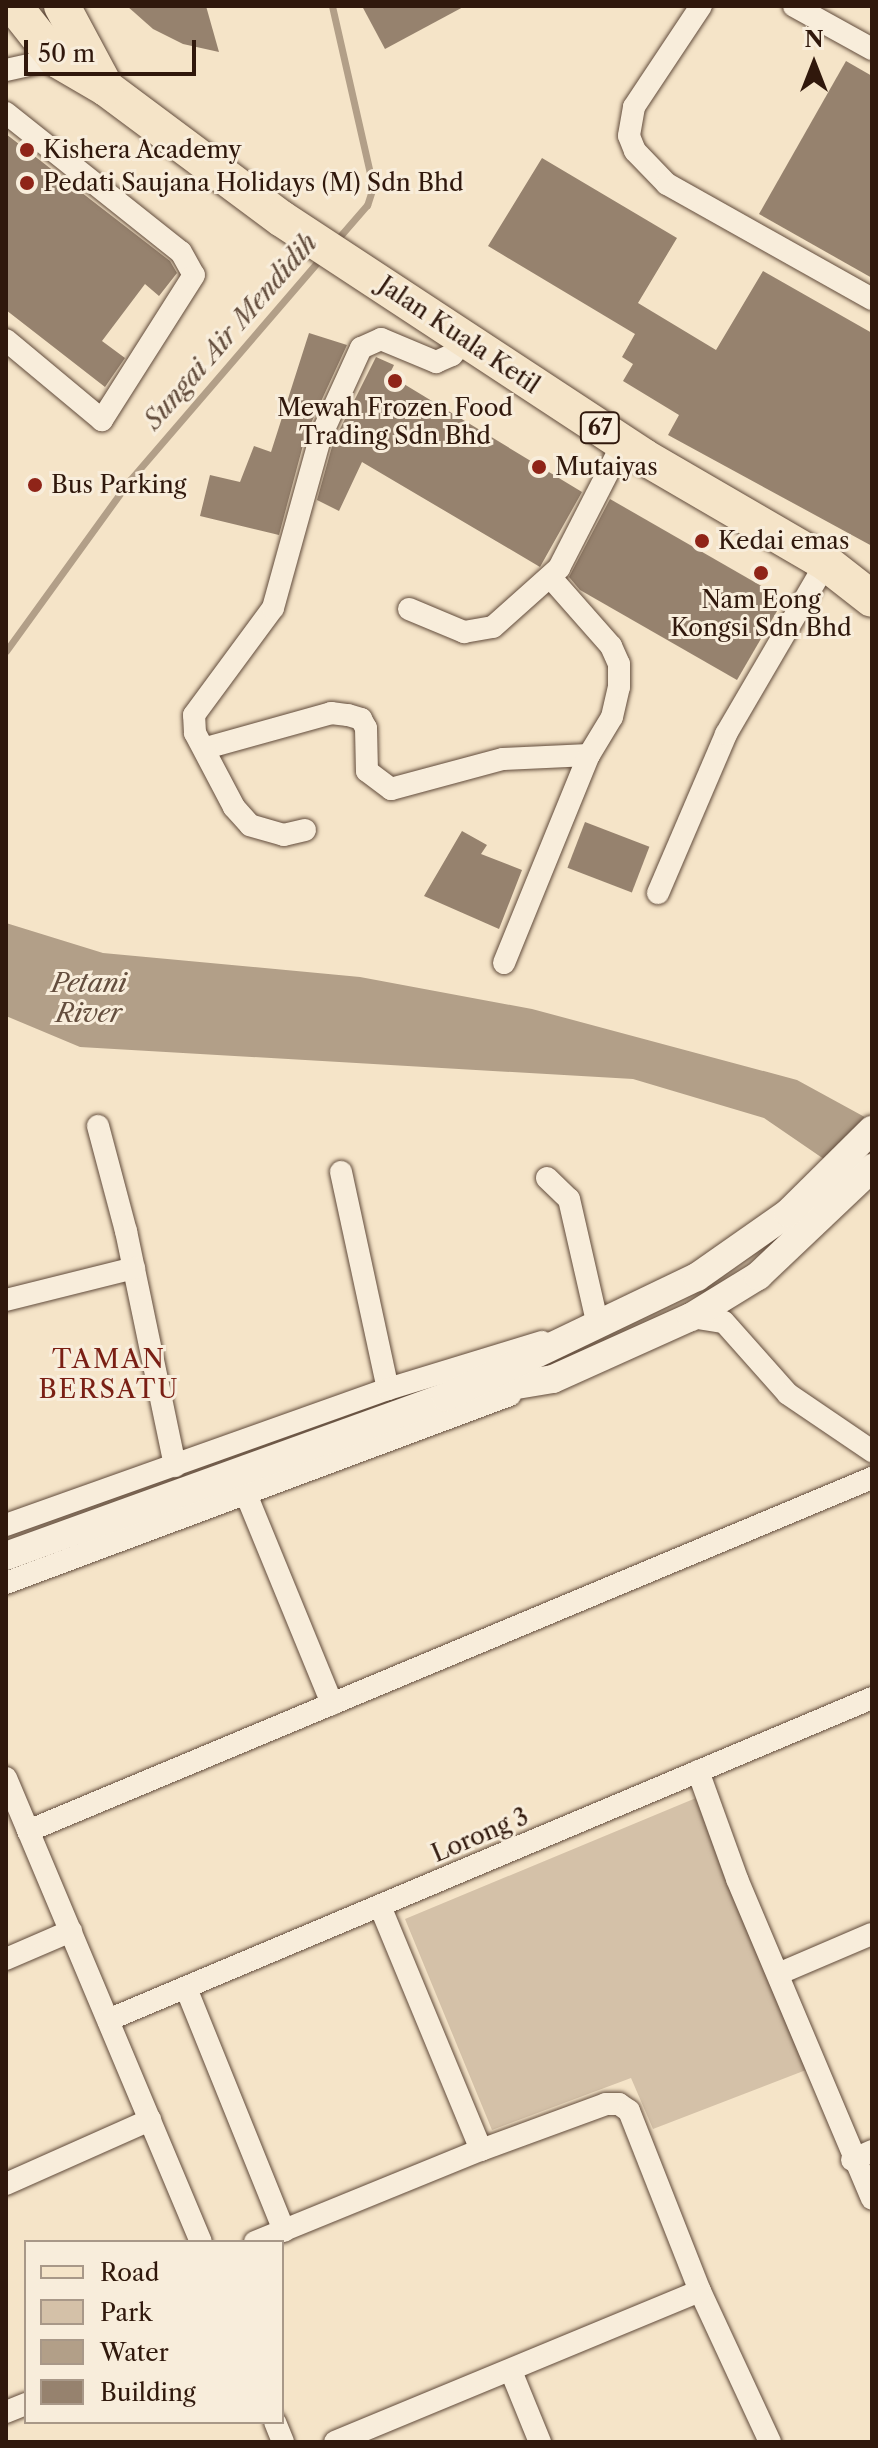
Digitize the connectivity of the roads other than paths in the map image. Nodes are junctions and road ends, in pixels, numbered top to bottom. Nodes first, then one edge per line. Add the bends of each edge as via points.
1 (14, 6) edge
2 (62, 6) edge
3 (701, 6) edge
4 (794, 6) edge
5 (6, 14) edge
6 (872, 49) edge
7 (56, 59) junction
8 (6, 70) edge
9 (106, 88) junction
10 (6, 113) edge
11 (872, 299) edge
12 (465, 339) junction
13 (6, 340) edge
14 (623, 443) junction
15 (826, 563) junction
16 (551, 578) junction
17 (872, 583) edge
18 (872, 599) edge
19 (409, 609) dead end
20 (206, 748) junction
21 (589, 755) junction
22 (305, 830) dead end
23 (658, 893) dead end
24 (504, 963) dead end
25 (98, 1126) dead end
26 (872, 1130) edge
27 (872, 1168) edge
28 (341, 1172) dead end
29 (547, 1178) dead end
30 (797, 1222) junction
31 (134, 1268) junction
32 (6, 1300) edge
33 (691, 1317) junction
34 (598, 1326) junction
35 (566, 1341) junction
36 (553, 1379) junction
37 (388, 1389) junction
38 (446, 1397) junction
39 (872, 1451) edge
40 (175, 1466) junction
41 (872, 1478) edge
42 (246, 1494) junction
43 (6, 1525) edge
44 (6, 1556) edge
45 (6, 1583) edge
46 (872, 1698) edge
47 (332, 1704) junction
48 (698, 1771) junction
49 (6, 1778) edge
50 (28, 1831) junction
51 (380, 1906) junction
52 (71, 1931) junction
53 (872, 1934) edge
54 (6, 1959) edge
55 (778, 1974) junction
56 (186, 1988) junction
57 (108, 2020) junction
58 (150, 2120) junction
59 (481, 2150) junction
60 (862, 2155) edge
61 (6, 2184) edge
62 (872, 2199) edge
63 (284, 2231) junction
64 (200, 2240) edge
65 (260, 2240) edge
66 (700, 2291) junction
67 (511, 2371) junction
68 (335, 2442) edge
69 (540, 2442) edge
70 (770, 2442) edge

1 - 5 street
1 - 7 main road, Jalan Kuala Ketil / 67
2 - 9 main road, Jalan Kuala Ketil / 67
3 - 11 street via 634,107 629,136 635,151 667,184
4 - 6 street
7 - 8 street
7 - 9 main road, Jalan Kuala Ketil / 67
9 - 12 main road, Jalan Kuala Ketil / 67 via 282,219
10 - 13 street via 181,252 194,275 102,420
12 - 14 main road, Jalan Kuala Ketil / 67
12 - 20 street via 452,355 436,362 393,343 371,341 351,363 320,438 273,608 194,715 195,733
14 - 15 main road, Jalan Kuala Ketil / 67
14 - 16 street
15 - 17 main road, Jalan Kuala Ketil / 67
15 - 18 main road, Jalan Kuala Ketil / 67
15 - 23 street via 726,734
16 - 19 street via 479,633
16 - 21 street via 611,646 619,664 612,717
20 - 21 street via 331,713 348,715 361,719 366,728 367,771 391,789 503,759
20 - 22 street via 234,807 250,825 284,835
21 - 24 street
25 - 31 street
26 - 30 street
27 - 30 street
28 - 37 street
29 - 34 street via 569,1199
30 - 33 street via 758,1276
30 - 34 street
31 - 32 street
31 - 40 street
33 - 36 street
33 - 39 street via 724,1322 788,1394
34 - 35 street
35 - 37 street via 492,1354
35 - 38 street
36 - 38 street
36 - 42 street
37 - 40 street
38 - 44 street
40 - 43 street
41 - 47 street
42 - 45 street
42 - 47 street
46 - 48 street, Lorong 3
47 - 50 street
48 - 51 street, Lorong 3
48 - 55 street
49 - 50 street
50 - 52 street
51 - 56 street, Lorong 3
51 - 59 street
52 - 54 street
52 - 57 street
53 - 55 street
55 - 60 street
56 - 57 street, Lorong 3
56 - 63 street
57 - 58 street
58 - 61 street
58 - 64 street
59 - 63 street
59 - 66 street via 606,2104 619,2104 629,2111
60 - 62 street
63 - 65 street
66 - 67 street
66 - 70 street
67 - 68 street
67 - 69 street

